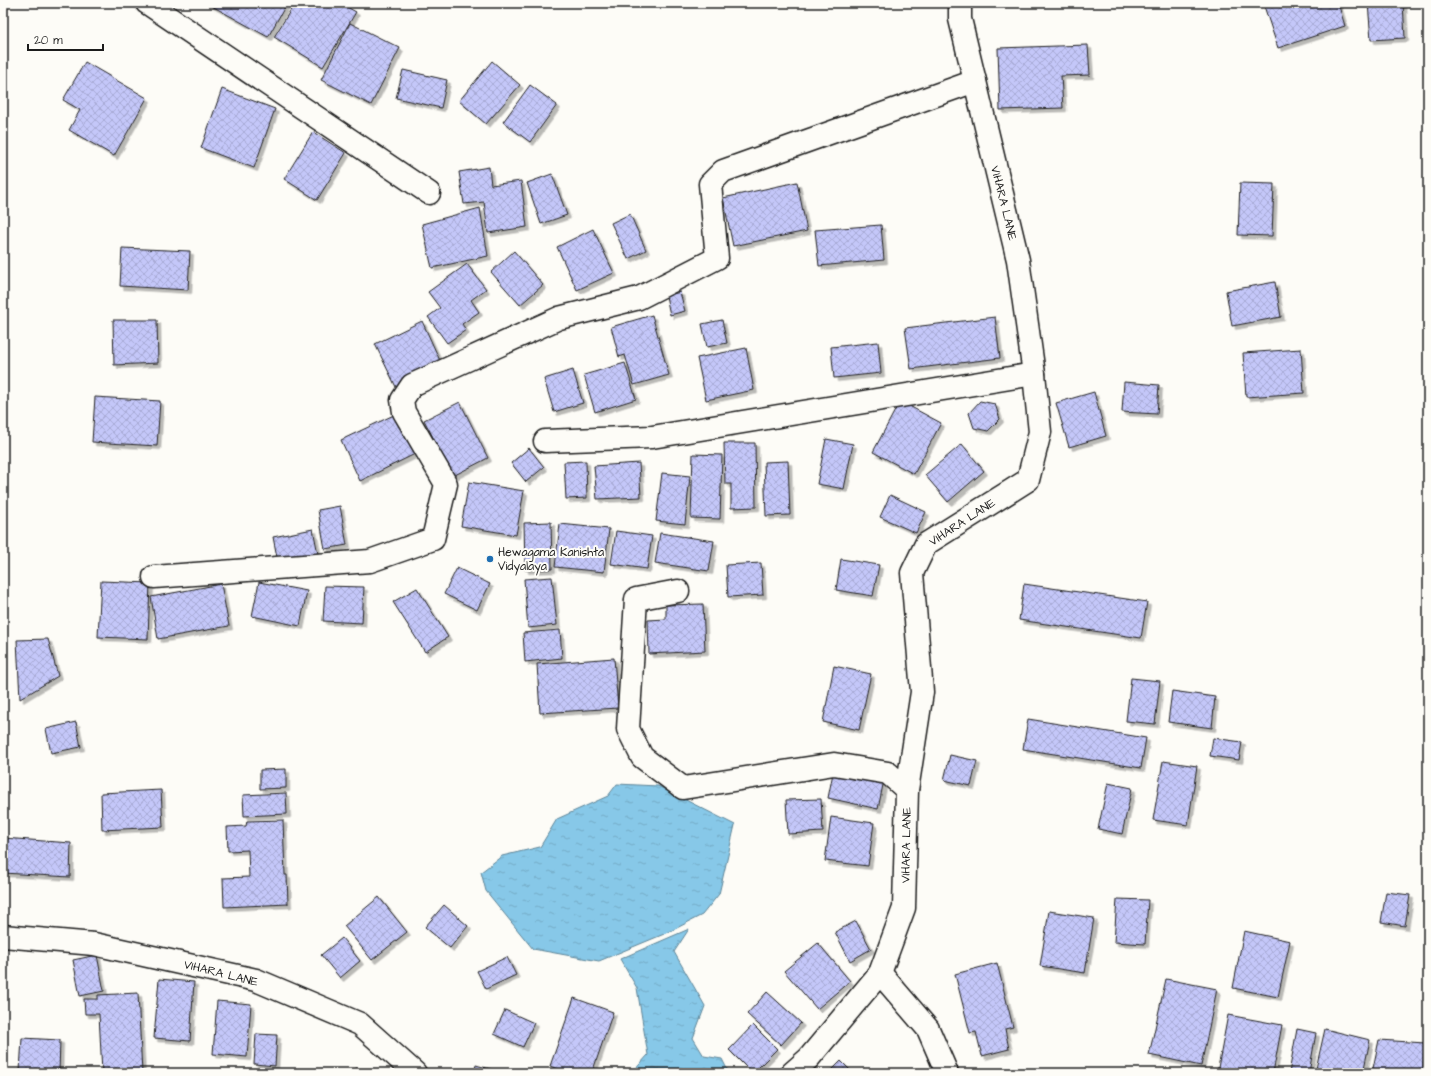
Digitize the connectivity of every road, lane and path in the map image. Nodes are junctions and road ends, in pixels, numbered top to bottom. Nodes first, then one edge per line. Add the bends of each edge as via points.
1 (147, 3) edge
2 (960, 3) edge
3 (975, 81) junction
4 (429, 193) dead end
5 (1034, 374) junction
6 (545, 442) dead end
7 (154, 577) dead end
8 (678, 591) dead end
9 (907, 790) junction
10 (3, 936) edge
11 (880, 973) junction
12 (415, 1073) edge
13 (792, 1073) edge
14 (947, 1073) edge

1 - 4 street
2 - 3 street, VIHARA LANE via 960,20
3 - 5 street, VIHARA LANE via 1018,260
3 - 7 street via 724,171 710,184 717,258 640,298 559,318 412,385 402,400 404,412 446,484 433,539 370,562
5 - 6 street via 652,437
5 - 9 street, VIHARA LANE via 1040,432 1028,480 926,544 912,573 922,692
8 - 9 street via 636,599 628,729 642,757 683,788 834,764 888,773
9 - 11 street, VIHARA LANE via 904,908
10 - 12 street, VIHARA LANE via 94,944 256,980 360,1024
11 - 13 street, VIHARA LANE via 809,1058
11 - 14 street via 928,1029

